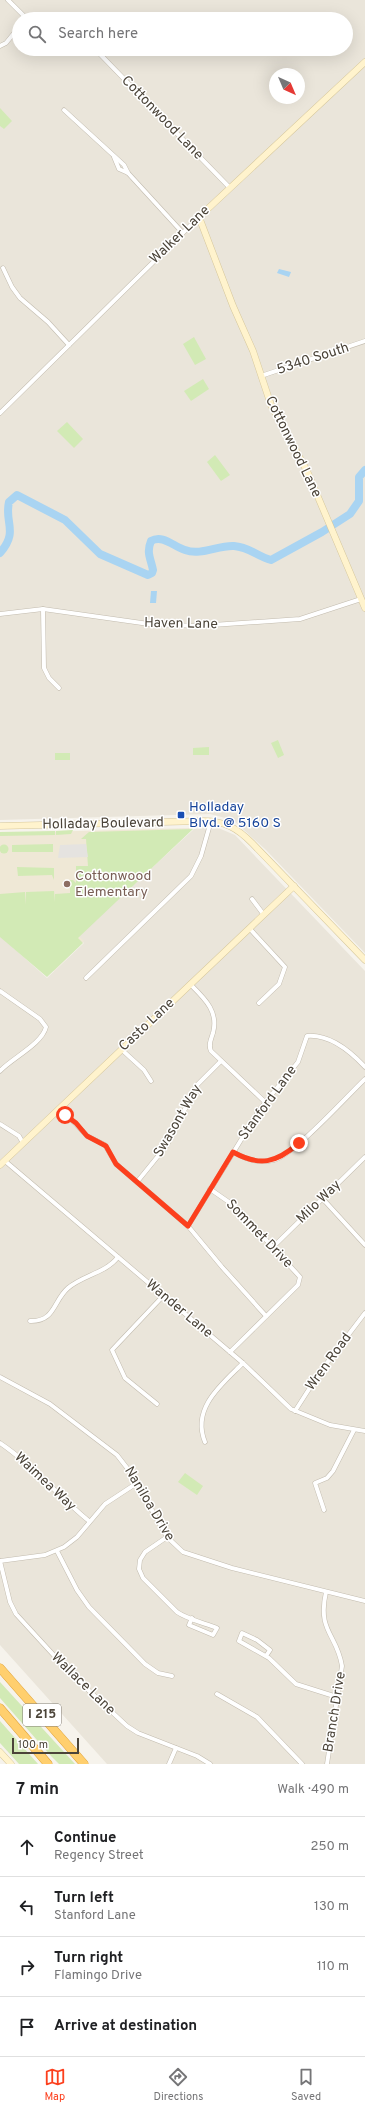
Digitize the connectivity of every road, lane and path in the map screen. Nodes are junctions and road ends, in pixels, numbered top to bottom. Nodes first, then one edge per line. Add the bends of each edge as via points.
1 (8, 0) edge
2 (19, 12) edge
3 (12, 36) edge
4 (0, 46) edge
5 (102, 56) edge
6 (365, 62) edge
7 (64, 110) dead end
8 (230, 187) junction
9 (199, 217) junction
10 (182, 232) junction
11 (3, 268) dead end
12 (365, 341) edge
13 (69, 345) junction
14 (261, 376) junction
15 (0, 413) edge
16 (361, 599) junction
17 (365, 608) edge
18 (43, 609) junction
19 (0, 614) edge
20 (59, 688) dead end
21 (211, 821) junction
22 (0, 826) edge
23 (294, 886) junction
24 (252, 899) dead end
25 (264, 915) junction
26 (250, 929) junction
27 (365, 960) edge
28 (86, 978) dead end
29 (190, 984) junction
30 (0, 991) edge
31 (259, 1003) dead end
32 (121, 1050) junction
33 (221, 1061) junction
34 (365, 1067) edge
35 (0, 1071) edge
36 (365, 1078) edge
37 (151, 1081) dead end
38 (265, 1102) junction
39 (59, 1109) junction
40 (0, 1124) edge
41 (23, 1142) junction
42 (233, 1152) junction
43 (365, 1157) edge
44 (2, 1163) edge
45 (137, 1182) junction
46 (210, 1188) junction
47 (322, 1198) junction
48 (188, 1226) junction
49 (365, 1245) edge
50 (273, 1247) junction
51 (118, 1257) junction
52 (164, 1295) junction
53 (365, 1313) edge
54 (266, 1316) junction
55 (30, 1321) dead end
56 (230, 1352) junction
57 (243, 1363) junction
58 (0, 1377) edge
59 (157, 1404) dead end
60 (295, 1411) junction
61 (354, 1430) junction
62 (365, 1431) edge
63 (205, 1442) dead end
64 (0, 1444) edge
65 (137, 1483) junction
66 (324, 1510) dead end
67 (89, 1521) junction
68 (166, 1537) junction
69 (57, 1551) junction
70 (0, 1561) edge
71 (326, 1592) junction
72 (365, 1601) edge
73 (192, 1618) junction
74 (267, 1657) junction
75 (0, 1668) edge
76 (172, 1676) dead end
77 (217, 1694) dead end
78 (337, 1697) junction
79 (0, 1708) edge
80 (176, 1748) junction
81 (0, 1752) edge
82 (11, 1764) edge
83 (48, 1764) edge
84 (84, 1764) edge
85 (169, 1764) edge
86 (210, 1764) edge
87 (302, 1764) edge
88 (327, 1764) edge

1 - 2 street
3 - 4 street
5 - 8 street, Cottonwood Lane
6 - 8 street, Walker Lane
7 - 10 street via 124,165 128,173
8 - 9 street, Walker Lane
9 - 10 street, Walker Lane
9 - 14 street, Cottonwood Lane
10 - 13 street, Walker Lane
11 - 13 street via 20,298
12 - 14 street, 5340 South
13 - 15 street, Walker Lane
14 - 16 street, Cottonwood Lane via 276,417 306,471
16 - 17 street, Cottonwood Lane
16 - 18 street, Haven Lane via 300,619 190,626 149,624
18 - 19 street, Haven Lane
18 - 20 street via 44,668 48,678
21 - 22 street, Holladay Boulevard
21 - 23 street, Holladay Boulevard via 224,823 240,832
21 - 28 street via 201,856 191,876
23 - 25 street, Casto Lane
23 - 27 street, Holladay Boulevard
24 - 25 street
25 - 26 street, Casto Lane
26 - 29 street, Casto Lane
26 - 31 street via 285,967 279,984
29 - 32 street, Casto Lane
29 - 33 street via 212,1011 214,1026 209,1047
30 - 35 street via 46,1026 45,1031 30,1046
32 - 37 street via 144,1070
32 - 39 street, Casto Lane
33 - 38 street
33 - 45 street, Swasont Way via 197,1085 167,1144
34 - 38 street, Stanford Lane via 345,1048 307,1036 298,1062
36 - 42 street via 299,1143 282,1156 267,1161 256,1161
38 - 42 street, Stanford Lane
39 - 41 street, Casto Lane
39 - 45 street via 87,1136 106,1146 116,1164
40 - 41 street via 19,1136
41 - 44 street, Casto Lane
42 - 46 street, Stanford Lane
43 - 47 street, Milo Way
44 - 51 street, Wander Lane
45 - 48 street
46 - 48 street, Stanford Lane
46 - 50 street, Sommet Drive via 236,1208
47 - 49 street
47 - 50 street, Milo Way
48 - 54 street
50 - 54 street, Sommet Drive via 300,1279 298,1285
51 - 52 street, Wander Lane
51 - 55 street via 110,1266 69,1287 45,1317 39,1321
52 - 56 street, Wander Lane
52 - 59 street via 112,1350 125,1378
53 - 60 street, Wren Road via 320,1372
54 - 56 street, Sommet Drive
56 - 57 street, Wander Lane
57 - 60 street, Wander Lane via 282,1402
57 - 63 street via 207,1401 202,1423
58 - 65 street, Naniloa Drive via 50,1404 110,1448 125,1464
60 - 61 street, Wander Lane via 330,1426
61 - 62 street, Wander Lane
61 - 66 street via 333,1472 315,1483
64 - 67 street, Waimea Way via 24,1461
65 - 67 street via 108,1501
65 - 68 street, Naniloa Drive
67 - 69 street via 74,1540
68 - 71 street, Naniloa Drive via 190,1555
68 - 73 street via 145,1552 140,1560 139,1569 143,1578 174,1610
69 - 70 street via 41,1556
69 - 76 street via 86,1604 145,1664 160,1674
70 - 80 street, Wallace Lane via 12,1606 24,1624 71,1674 127,1726
71 - 72 street, Naniloa Drive
71 - 78 street, Branch Drive via 324,1622 340,1655 342,1666
73 - 73 street via 189,1625 214,1635 217,1628
74 - 74 street via 238,1641 242,1633 270,1650
74 - 78 street via 296,1684
75 - 84 highway, I 215
77 - 87 street via 257,1717
78 - 88 street, Branch Drive
79 - 83 highway, I 215
80 - 85 street
80 - 86 street, Wallace Lane
81 - 82 street

